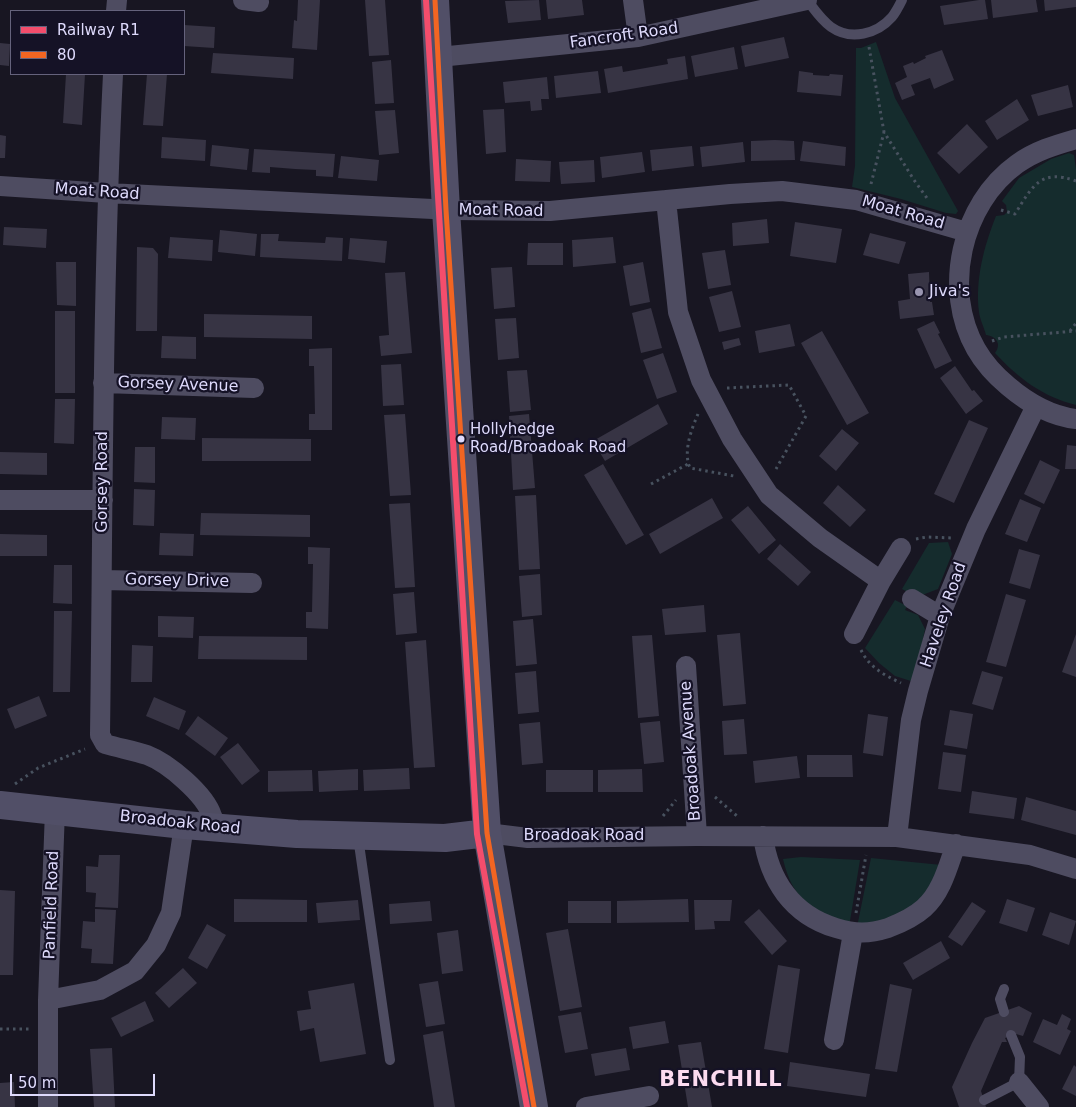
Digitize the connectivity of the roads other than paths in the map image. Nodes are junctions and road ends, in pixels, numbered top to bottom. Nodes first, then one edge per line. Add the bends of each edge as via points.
1 (435, 0) edge
2 (633, 0) edge
3 (807, 0) edge
4 (902, 0) edge
5 (638, 37) junction
6 (439, 57) junction
7 (113, 75) edge
8 (1076, 139) edge
9 (0, 186) edge
10 (107, 194) junction
11 (666, 200) junction
12 (446, 210) junction
13 (968, 232) junction
14 (103, 383) junction
15 (254, 388) dead end
16 (1036, 406) junction
17 (1076, 419) edge
18 (0, 500) edge
19 (103, 500) junction
20 (901, 548) road end
21 (102, 580) junction
22 (881, 581) junction
23 (252, 583) dead end
24 (912, 599) dead end
25 (940, 616) junction
26 (854, 634) road end
27 (686, 666) dead end
28 (4, 796) edge
29 (55, 810) junction
30 (184, 825) junction
31 (213, 827) junction
32 (487, 833) junction
33 (358, 836) junction
34 (697, 836) junction
35 (763, 836) junction
36 (897, 836) junction
37 (956, 844) junction
38 (1076, 869) edge
39 (853, 933) junction
40 (1004, 989) dead end
41 (48, 1000) junction
42 (1004, 1012) dead end
43 (1011, 1035) dead end
44 (834, 1040) dead end
45 (390, 1060) dead end
46 (1019, 1082) junction
47 (649, 1096) dead end
48 (984, 1100) dead end
49 (48, 1107) edge
50 (534, 1107) edge
51 (586, 1107) edge
52 (1039, 1107) edge

1 - 6 street
2 - 5 street
3 - 4 lane via 832,28 848,34 866,34 881,27 893,16
3 - 5 street, Fancroft Road
5 - 6 street, Fancroft Road
6 - 12 street
7 - 10 street, Gorsey Road
8 - 13 street via 1052,145 1016,164 999,179 981,203
9 - 10 street, Moat Road
10 - 12 street, Moat Road
10 - 14 street, Gorsey Road
11 - 12 street, Moat Road via 550,211
11 - 13 street, Moat Road via 782,191 822,195 867,202
11 - 22 street via 678,312 707,391 732,439 769,495 820,538
12 - 32 street
13 - 16 street via 961,256 959,290 963,317 976,349 996,376
14 - 15 street, Gorsey Avenue
14 - 19 street, Gorsey Road
16 - 17 street
16 - 25 street, Haveley Road via 969,544
18 - 19 street
19 - 21 street, Gorsey Road
20 - 22 street
21 - 23 street, Gorsey Drive
21 - 31 street, Gorsey Road via 100,735 105,744 149,756 169,768 192,787 209,808
22 - 26 street
24 - 25 street
25 - 36 street, Haveley Road via 911,720
27 - 34 street, Broadoak Avenue
28 - 29 street, Broadoak Road
29 - 30 street, Broadoak Road
29 - 41 street, Panfield Road
30 - 31 street, Broadoak Road
30 - 41 street via 171,913 156,945 135,971 100,990
31 - 33 street, Broadoak Road
32 - 33 street, Broadoak Road via 445,838
32 - 34 street, Broadoak Road via 528,838
32 - 50 street
33 - 45 lane
34 - 35 street, Broadoak Road
35 - 36 street, Broadoak Road
35 - 39 street via 775,877 787,897 806,915 825,925
36 - 37 street, Broadoak Road
37 - 38 street, Broadoak Road via 1030,854
37 - 39 street via 937,893 925,907 896,925 871,933
39 - 44 street
40 - 42 lane via 1000,999
41 - 49 street, Panfield Road
43 - 46 lane via 1020,1057
46 - 48 lane
46 - 52 street
47 - 51 street

